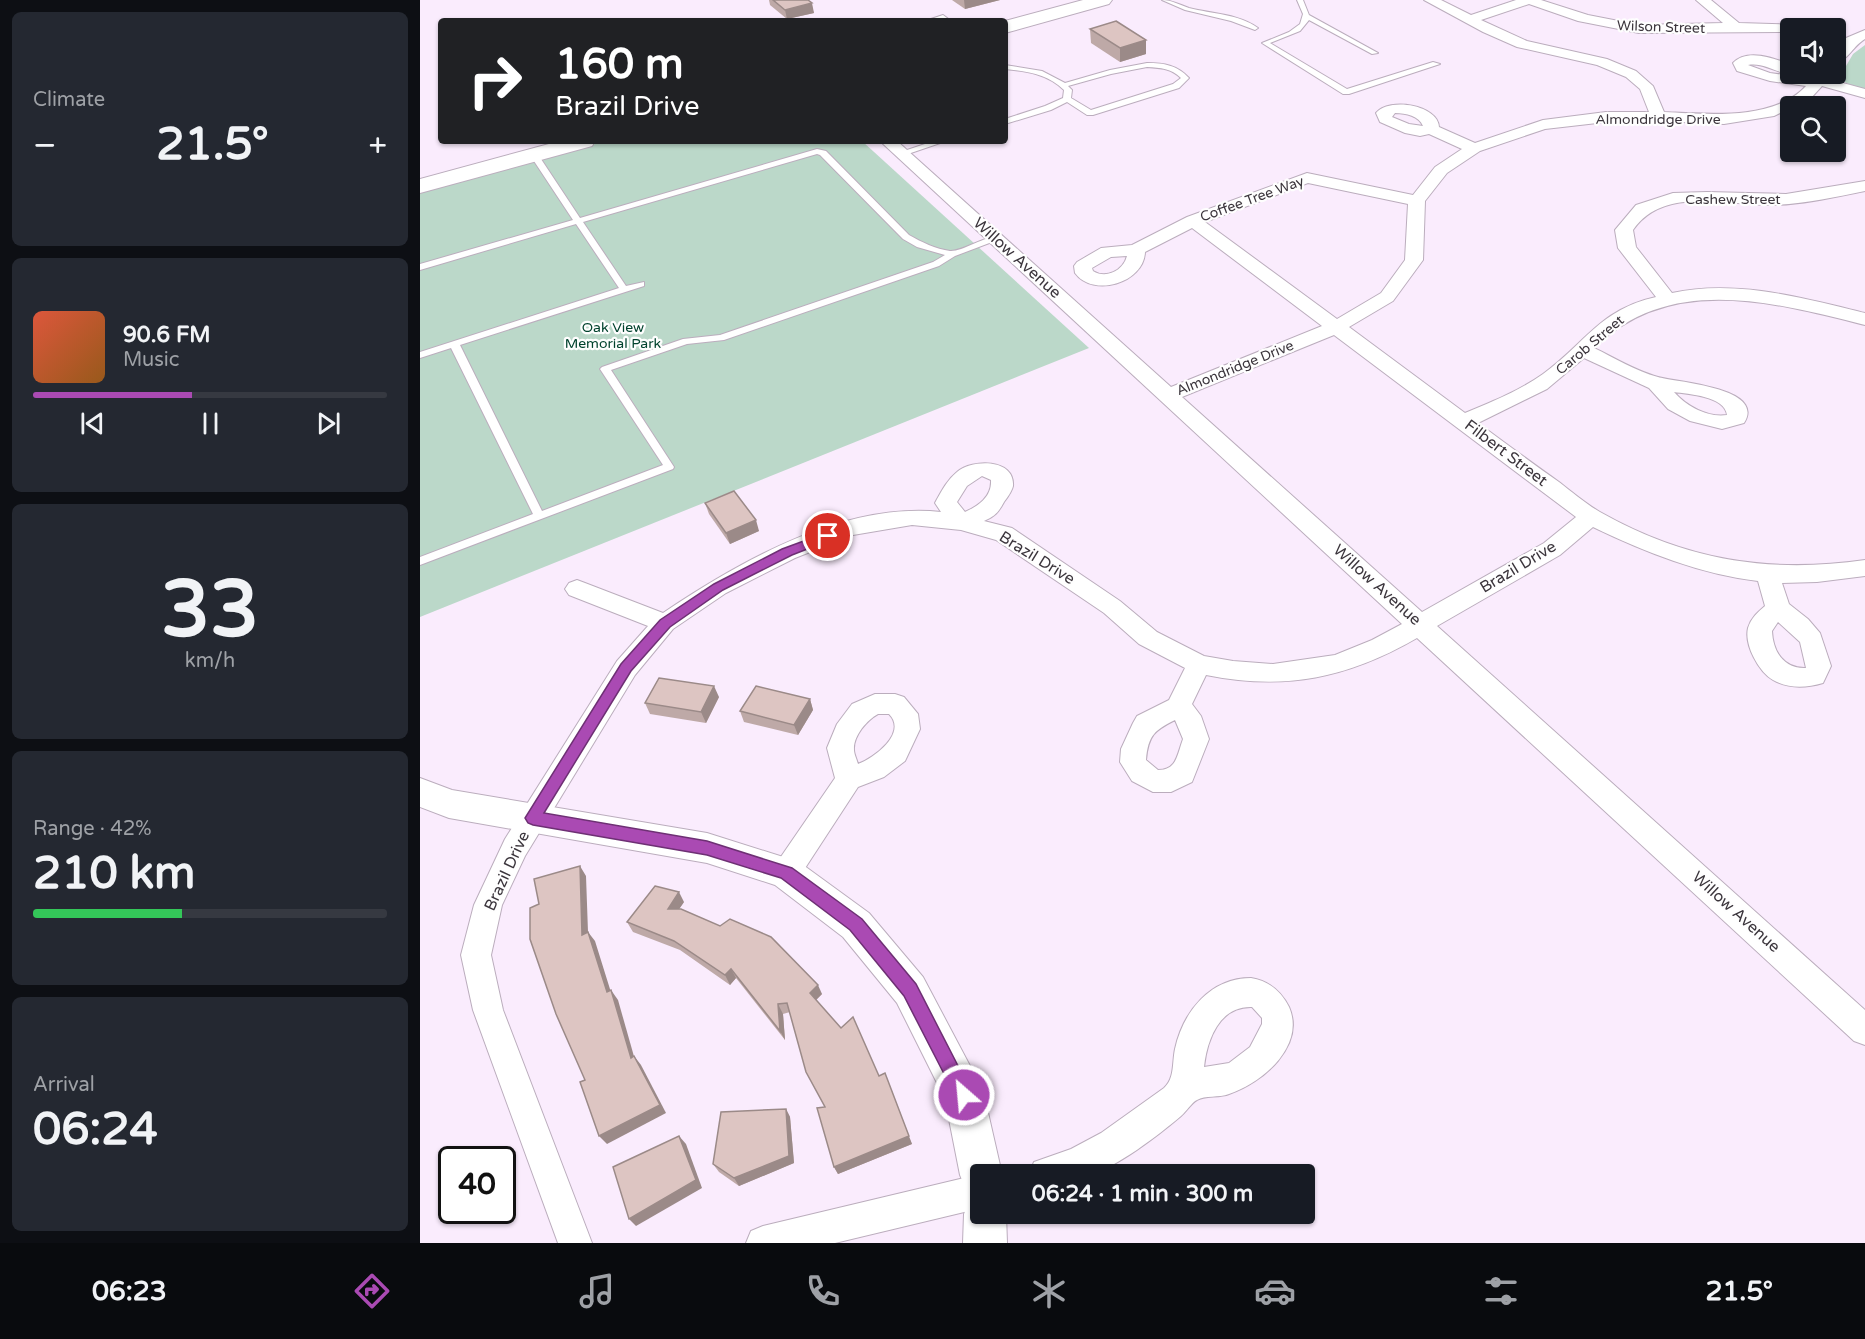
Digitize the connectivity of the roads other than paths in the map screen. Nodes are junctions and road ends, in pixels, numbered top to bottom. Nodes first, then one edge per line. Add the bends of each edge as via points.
1 (1066, 0) edge
2 (1103, 0) edge
3 (1165, 0) edge
4 (1300, 0) edge
5 (1431, 0) edge
6 (1529, 0) edge
7 (1703, 0) edge
8 (1306, 16) junction
9 (1000, 18) edge
10 (1472, 19) junction
11 (1008, 26) edge
12 (1736, 27) junction
13 (1780, 27) edge
14 (1255, 28) dead end
15 (1865, 34) edge
16 (1846, 40) edge
17 (1851, 41) junction
18 (1846, 47) edge
19 (1374, 53) dead end
20 (1436, 64) dead end
21 (1008, 67) edge
22 (1780, 67) edge
23 (1780, 78) edge
24 (1816, 84) edge
25 (1838, 84) edge
26 (1064, 85) junction
27 (1865, 94) edge
28 (1066, 99) junction
29 (1659, 116) junction
30 (1008, 121) edge
31 (1431, 129) dead end
32 (541, 144) edge
33 (574, 144) edge
34 (918, 144) edge
35 (895, 147) edge
36 (1474, 148) junction
37 (534, 155) junction
38 (420, 177) edge
39 (420, 186) edge
40 (1865, 186) edge
41 (1417, 201) junction
42 (578, 220) junction
43 (1193, 221) junction
44 (996, 239) junction
45 (1136, 250) dead end
46 (952, 254) junction
47 (420, 267) edge
48 (641, 284) dead end
49 (624, 289) junction
50 (1667, 299) junction
51 (1865, 319) edge
52 (1336, 327) junction
53 (454, 344) junction
54 (1582, 350) junction
55 (420, 355) edge
56 (1656, 384) dead end
57 (1168, 395) junction
58 (1464, 421) junction
59 (539, 516) junction
60 (1591, 517) junction
61 (420, 561) edge
62 (1865, 568) edge
63 (1768, 574) junction
64 (577, 589) dead end
65 (1778, 609) dead end
66 (665, 623) junction
67 (1420, 624) junction
68 (1199, 664) junction
69 (1178, 707) dead end
70 (849, 779) dead end
71 (420, 792) edge
72 (533, 818) junction
73 (786, 873) junction
74 (1865, 1030) edge
75 (1188, 1086) dead end
76 (979, 1164) edge
77 (1078, 1164) edge
78 (970, 1194) edge
79 (985, 1224) edge
80 (575, 1243) edge
81 (763, 1243) edge
82 (985, 1243) edge

1 - 9 main road
2 - 11 main road
3 - 14 lane
4 - 8 lane
5 - 10 street
6 - 10 street
6 - 12 street, Wilson Street via 1604,25 1675,30
7 - 12 street
8 - 19 lane
8 - 20 lane via 1305,23 1294,31 1265,43 1346,92
10 - 29 street via 1520,43 1628,72 1645,84
12 - 13 street, Wilson Street
15 - 17 street
16 - 17 street
17 - 18 street
21 - 26 lane via 1042,72
22 - 23 street via 1759,60 1740,63 1752,72
24 - 29 street, Almondridge Drive via 1806,95 1774,111 1724,119
25 - 27 street
26 - 28 lane via 1068,90
26 - 28 lane via 1157,64 1181,71 1185,78 1176,86 1090,113
28 - 30 lane
29 - 36 street, Almondridge Drive via 1606,117 1543,125
31 - 36 street
32 - 38 main road
33 - 37 main road
34 - 35 lane
35 - 44 street, Willow Avenue
36 - 41 street, Almondridge Drive via 1442,170
37 - 39 main road
37 - 42 lane
40 - 50 street, Cashew Street via 1773,200 1721,196 1670,199 1640,210 1624,230 1627,248
41 - 43 street, Coffee Tree Way via 1307,178
41 - 52 street, Almondridge Drive via 1414,260 1387,297
42 - 46 lane via 817,151 912,242
42 - 47 lane
42 - 49 lane
43 - 45 street, Coffee Tree Way
43 - 52 street, Filbert Street
44 - 46 lane
44 - 57 street, Willow Avenue
46 - 59 lane via 936,264 721,338 686,341 605,369 669,467
48 - 49 lane
49 - 53 lane
50 - 51 street, Carob Street via 1716,293 1749,295
50 - 54 street, Carob Street via 1622,315
52 - 57 street, Almondridge Drive
52 - 58 street, Filbert Street
53 - 55 lane
53 - 59 lane
54 - 56 street
54 - 58 street, Carob Street via 1550,378 1511,401
57 - 67 street, Willow Avenue
58 - 60 street, Filbert Street
59 - 61 lane
60 - 63 street, Filbert Street via 1691,558
60 - 67 street, Brazil Drive via 1552,549
62 - 63 street, Filbert Street via 1827,574
63 - 65 street
64 - 66 street
66 - 68 street, Brazil Drive via 718,587 787,552 849,528 912,517 961,522 1004,534 1112,607 1148,638
66 - 72 street, Brazil Drive via 626,668
67 - 68 street, Brazil Drive via 1381,647 1338,664 1273,674
67 - 74 street, Willow Avenue
68 - 69 street
70 - 73 street
71 - 72 street via 449,804
72 - 73 street via 707,848
72 - 80 street, Brazil Drive via 488,905 476,955 488,1010
73 - 76 street via 856,925 910,990 964,1095
75 - 77 street via 1127,1137
78 - 81 street
79 - 82 street

